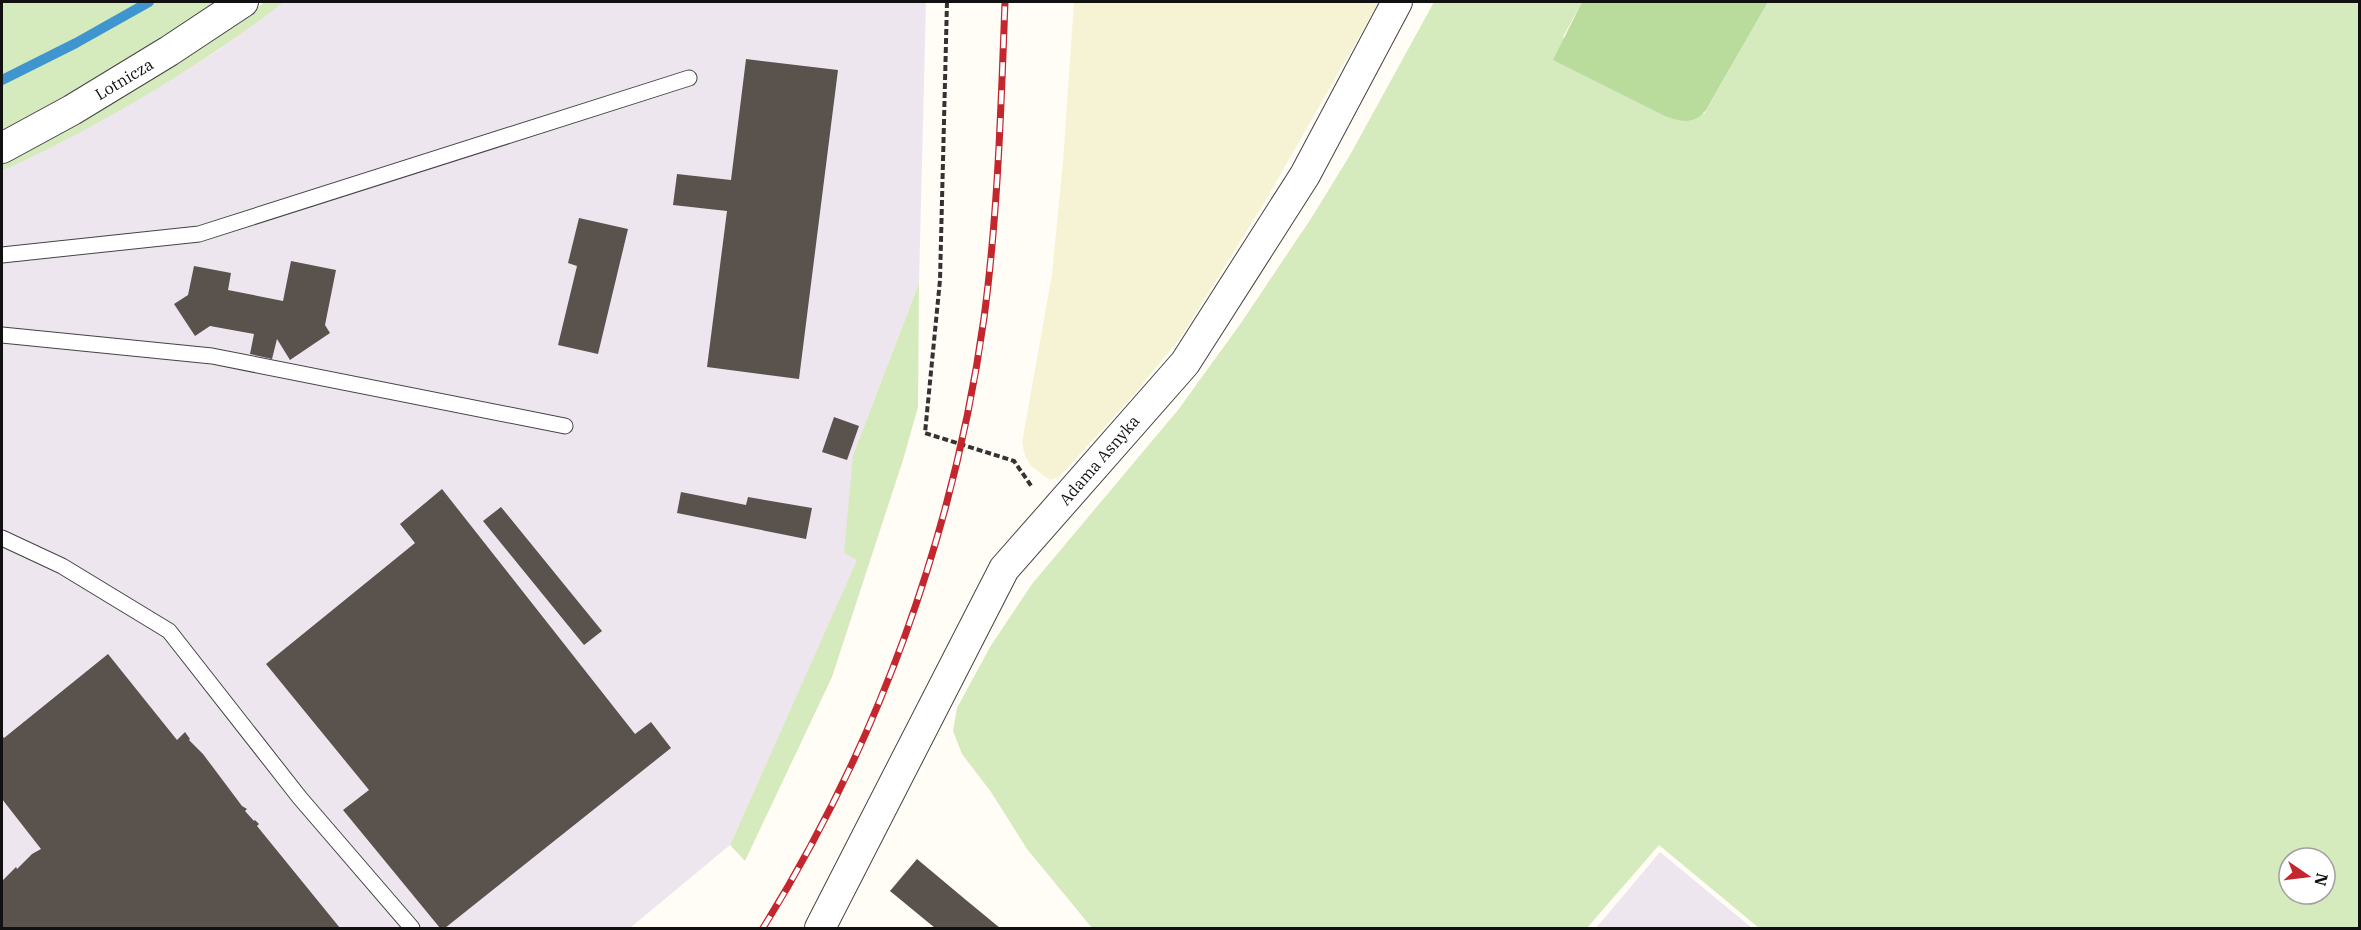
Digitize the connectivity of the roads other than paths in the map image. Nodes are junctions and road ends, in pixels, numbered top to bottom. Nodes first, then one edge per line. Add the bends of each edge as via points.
1 (243, 2) edge
2 (1397, 2) edge
3 (689, 78) dead end
4 (2, 148) edge
5 (2, 255) edge
6 (2, 335) edge
7 (565, 426) dead end
8 (2, 538) edge
9 (828, 925) edge
10 (412, 928) edge

1 - 4 street, Lotnicza via 72,110
2 - 9 street, Adama Asnyka via 1305,175 1185,363 1004,569
3 - 5 lane via 200,234
6 - 7 lane via 212,357
8 - 10 lane via 62,566 169,631 300,798

